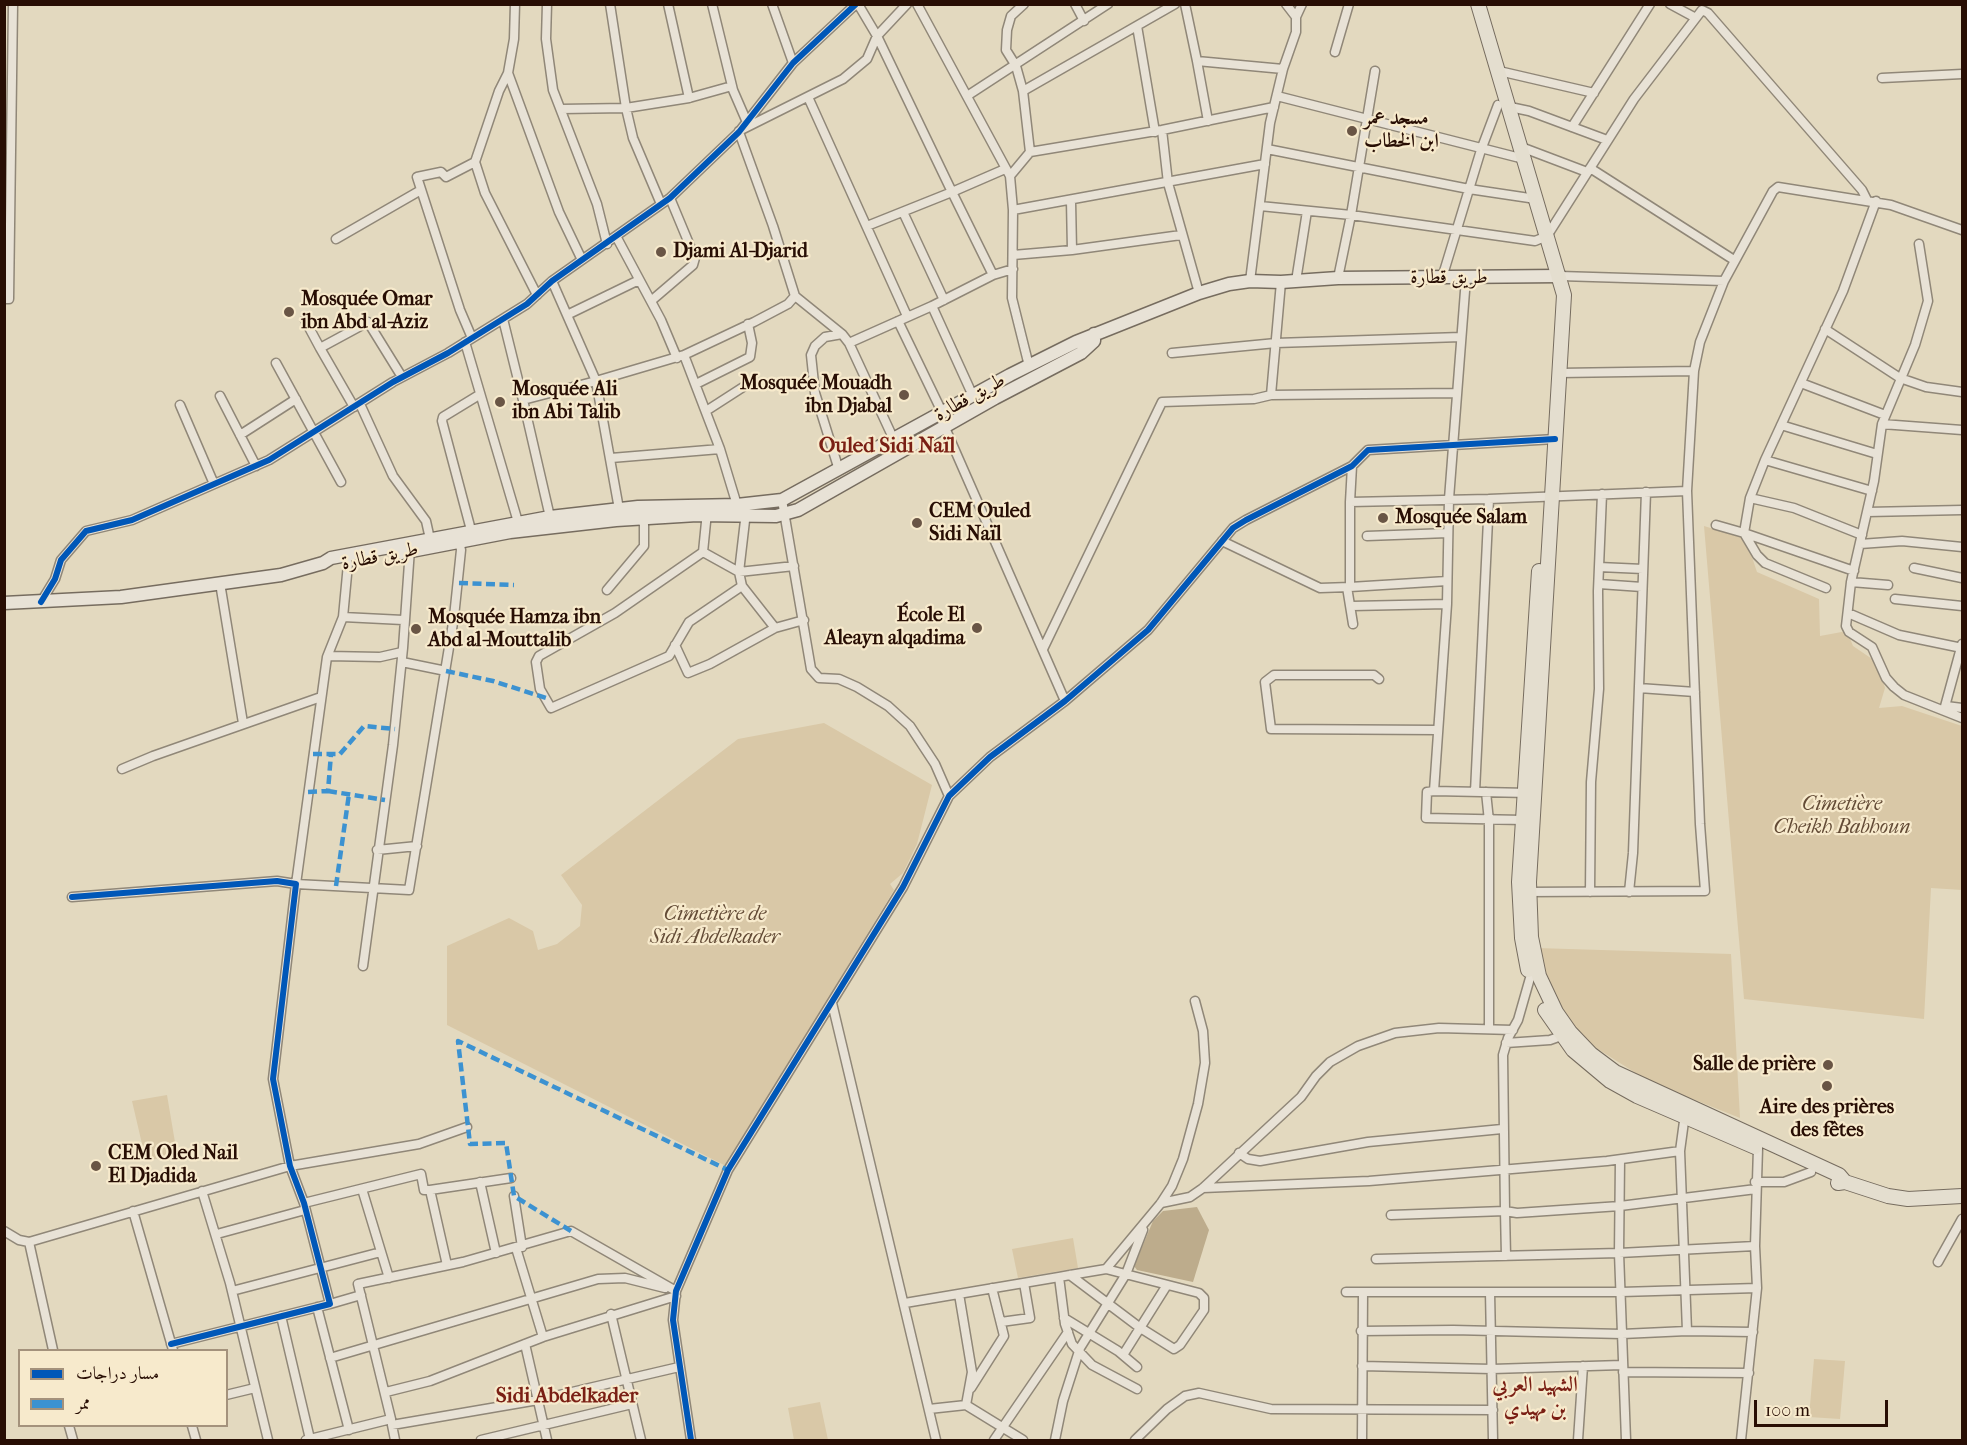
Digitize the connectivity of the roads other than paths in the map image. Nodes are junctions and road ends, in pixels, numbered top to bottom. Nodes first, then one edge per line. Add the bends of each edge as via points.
1 (13, 4) edge
2 (515, 4) edge
3 (548, 4) edge
4 (610, 4) edge
5 (668, 4) edge
6 (712, 4) edge
7 (772, 4) edge
8 (857, 4) edge
9 (907, 4) edge
10 (917, 4) edge
11 (1024, 4) edge
12 (1075, 4) edge
13 (1108, 4) edge
14 (1175, 4) edge
15 (1185, 4) edge
16 (1286, 4) edge
17 (1302, 4) edge
18 (1349, 4) edge
19 (1478, 4) edge
20 (1650, 4) edge
21 (1670, 4) edge
22 (1705, 8) edge
23 (1694, 17) junction
24 (1296, 18) junction
25 (1084, 21) junction
26 (1137, 26) junction
27 (877, 36) junction
28 (1335, 52) dead end
29 (1197, 61) junction
30 (793, 63) junction
31 (1016, 66) junction
32 (1283, 69) junction
33 (1376, 71) dead end
34 (1499, 71) junction
35 (508, 73) junction
36 (1962, 74) edge
37 (1882, 78) dead end
38 (732, 86) junction
39 (1023, 91) junction
40 (1594, 93) junction
41 (967, 96) junction
42 (1277, 96) junction
43 (808, 97) junction
44 (689, 98) junction
45 (1504, 106) junction
46 (1274, 107) junction
47 (626, 108) junction
48 (561, 109) junction
49 (1369, 118) junction
50 (746, 120) junction
51 (1208, 121) junction
52 (1572, 127) junction
53 (1158, 131) junction
54 (739, 132) junction
55 (1607, 140) junction
56 (1267, 149) junction
57 (1481, 150) junction
58 (1030, 152) junction
59 (1522, 153) junction
60 (476, 162) junction
61 (1265, 164) junction
62 (1360, 165) junction
63 (1588, 170) junction
64 (1007, 173) junction
65 (1168, 183) junction
66 (1469, 189) junction
67 (421, 190) junction
68 (952, 192) junction
69 (670, 198) junction
70 (1536, 199) junction
71 (1071, 201) junction
72 (1871, 201) junction
73 (660, 204) junction
74 (1260, 206) junction
75 (1013, 210) junction
76 (1307, 211) junction
77 (903, 212) junction
78 (1351, 215) junction
79 (867, 226) junction
80 (1459, 229) junction
81 (1962, 230) edge
82 (1181, 235) junction
83 (616, 236) junction
84 (1547, 236) junction
85 (336, 239) dead end
86 (607, 244) junction
87 (1919, 244) dead end
88 (1072, 250) junction
89 (1013, 255) junction
90 (582, 260) junction
91 (1734, 261) junction
92 (1012, 269) junction
93 (993, 275) junction
94 (1560, 276) junction
95 (1338, 278) junction
96 (1442, 278) junction
97 (1466, 278) junction
98 (639, 280) junction
99 (552, 281) junction
100 (1250, 281) junction
101 (1296, 281) junction
102 (1724, 281) junction
103 (1281, 282) junction
104 (1199, 292) junction
105 (537, 295) junction
106 (795, 296) junction
107 (4, 299) edge
108 (944, 300) junction
109 (651, 301) junction
110 (932, 306) junction
111 (569, 314) junction
112 (907, 316) junction
113 (502, 319) junction
114 (304, 320) dead end
115 (898, 321) junction
116 (748, 324) junction
117 (1825, 329) junction
118 (842, 333) junction
119 (1094, 334) junction
120 (1461, 337) junction
121 (469, 340) junction
122 (849, 343) junction
123 (1276, 344) junction
124 (320, 348) junction
125 (1172, 353) dead end
126 (680, 356) junction
127 (276, 363) dead end
128 (1029, 366) junction
129 (1694, 371) junction
130 (1559, 373) junction
131 (402, 377) junction
132 (1900, 378) junction
133 (596, 381) junction
134 (751, 382) dead end
135 (1802, 383) junction
136 (696, 384) junction
137 (1962, 392) edge
138 (1456, 393) junction
139 (479, 395) junction
140 (1271, 395) junction
141 (220, 396) dead end
142 (973, 396) junction
143 (296, 399) junction
144 (523, 400) junction
145 (180, 405) dead end
146 (357, 405) junction
147 (706, 411) junction
148 (941, 413) junction
149 (1885, 415) junction
150 (1781, 424) junction
151 (1882, 424) junction
152 (945, 428) junction
153 (1962, 430) edge
154 (315, 431) junction
155 (240, 435) junction
156 (1551, 439) junction
157 (894, 440) junction
158 (1454, 443) junction
159 (720, 449) junction
160 (1877, 454) junction
161 (611, 458) junction
162 (1765, 460) junction
163 (256, 466) junction
164 (1352, 466) junction
165 (839, 470) junction
166 (342, 482) dead end
167 (214, 484) junction
168 (1687, 491) junction
169 (1646, 492) junction
170 (1872, 492) junction
171 (1602, 494) junction
172 (1548, 495) junction
173 (1750, 498) junction
174 (1449, 499) junction
175 (1489, 499) junction
176 (782, 500) junction
177 (1350, 502) junction
178 (618, 509) junction
179 (743, 509) junction
180 (708, 510) junction
181 (1962, 510) edge
182 (1867, 512) junction
183 (640, 513) junction
184 (785, 514) junction
185 (550, 517) junction
186 (518, 522) junction
187 (1716, 525) dead end
188 (471, 530) junction
189 (1448, 533) junction
190 (1744, 533) junction
191 (1367, 536) dead end
192 (458, 537) junction
193 (430, 539) junction
194 (1861, 540) junction
195 (1222, 541) junction
196 (410, 547) junction
197 (1962, 547) edge
198 (703, 552) junction
199 (346, 560) junction
200 (794, 566) junction
201 (1599, 567) junction
202 (1914, 568) dead end
203 (1643, 569) junction
204 (1854, 571) junction
205 (739, 572) junction
206 (1962, 578) edge
207 (1447, 581) junction
208 (1851, 582) junction
209 (220, 584) junction
210 (1599, 584) junction
211 (1888, 585) dead end
212 (742, 586) junction
213 (1349, 587) junction
214 (1642, 587) junction
215 (1826, 588) dead end
216 (607, 590) dead end
217 (1895, 599) dead end
218 (40, 602) junction
219 (4, 603) edge
220 (1447, 604) junction
221 (1352, 606) junction
222 (1962, 606) edge
223 (1848, 613) junction
224 (343, 617) junction
225 (403, 620) junction
226 (804, 620) junction
227 (1353, 624) dead end
228 (775, 628) junction
229 (675, 645) junction
230 (1962, 647) edge
231 (1043, 649) junction
232 (328, 656) junction
233 (402, 657) junction
234 (446, 671) junction
235 (1959, 671) edge
236 (1379, 679) dead end
237 (1639, 688) junction
238 (1695, 692) junction
239 (321, 697) junction
240 (1065, 701) junction
241 (1945, 708) junction
242 (1962, 708) edge
243 (1962, 718) edge
244 (243, 723) junction
245 (1438, 730) junction
246 (122, 769) dead end
247 (1434, 790) junction
248 (1475, 792) junction
249 (1486, 792) junction
250 (1530, 793) junction
251 (949, 796) junction
252 (1523, 820) junction
253 (1489, 821) junction
254 (417, 846) junction
255 (377, 850) junction
256 (296, 884) junction
257 (372, 888) junction
258 (1524, 892) junction
259 (1590, 892) junction
260 (1629, 892) junction
261 (72, 897) dead end
262 (363, 966) dead end
263 (1530, 978) junction
264 (1194, 1001) dead end
265 (832, 1003) junction
266 (1489, 1029) junction
267 (1513, 1030) junction
268 (1566, 1034) junction
269 (1506, 1043) junction
270 (1685, 1110) junction
271 (467, 1127) dead end
272 (1502, 1129) junction
273 (1758, 1148) junction
274 (1680, 1151) junction
275 (1239, 1153) junction
276 (1620, 1160) junction
277 (290, 1166) junction
278 (1504, 1168) junction
279 (1811, 1172) junction
280 (511, 1178) dead end
281 (480, 1182) junction
282 (1845, 1182) junction
283 (1756, 1185) junction
284 (1203, 1188) junction
285 (362, 1189) junction
286 (430, 1190) junction
287 (202, 1191) junction
288 (514, 1196) dead end
289 (1681, 1196) junction
290 (1962, 1196) edge
291 (1161, 1203) junction
292 (1620, 1206) junction
293 (305, 1207) junction
294 (133, 1211) junction
295 (1505, 1211) junction
296 (1391, 1215) dead end
297 (1962, 1219) edge
298 (1145, 1225) junction
299 (4, 1230) edge
300 (217, 1234) junction
301 (29, 1242) junction
302 (1755, 1246) junction
303 (519, 1247) junction
304 (1686, 1250) junction
305 (381, 1251) junction
306 (496, 1253) junction
307 (1619, 1253) junction
308 (1506, 1256) junction
309 (1376, 1259) dead end
310 (1938, 1262) dead end
311 (447, 1265) junction
312 (321, 1269) junction
313 (1106, 1269) junction
314 (1126, 1274) junction
315 (1070, 1275) junction
316 (1059, 1277) junction
317 (389, 1278) junction
318 (1024, 1283) junction
319 (1167, 1285) junction
320 (992, 1288) junction
321 (1757, 1288) junction
322 (1687, 1290) junction
323 (232, 1291) junction
324 (1347, 1292) dead end
325 (1363, 1292) junction
326 (1490, 1292) junction
327 (1621, 1292) junction
328 (676, 1294) junction
329 (959, 1294) junction
330 (361, 1295) junction
331 (530, 1299) junction
332 (905, 1303) junction
333 (330, 1304) junction
334 (1107, 1304) junction
335 (317, 1307) junction
336 (611, 1314) junction
337 (281, 1316) junction
338 (1064, 1318) junction
339 (1000, 1322) junction
340 (241, 1327) junction
341 (1139, 1327) junction
342 (1361, 1331) junction
343 (1491, 1331) junction
344 (1687, 1331) junction
345 (1068, 1332) junction
346 (1090, 1332) junction
347 (1753, 1332) junction
348 (1622, 1334) junction
349 (543, 1337) junction
350 (525, 1344) junction
351 (374, 1346) junction
352 (172, 1347) edge
353 (53, 1349) edge
354 (1078, 1353) junction
355 (1123, 1355) junction
356 (330, 1358) junction
357 (1362, 1366) junction
358 (1582, 1366) junction
359 (679, 1367) junction
360 (1137, 1367) dead end
361 (1622, 1368) junction
362 (1492, 1369) junction
363 (1749, 1373) junction
364 (626, 1378) junction
365 (255, 1388) junction
366 (971, 1388) junction
367 (1137, 1389) dead end
368 (386, 1392) junction
369 (228, 1395) edge
370 (538, 1400) junction
371 (632, 1404) junction
372 (966, 1405) junction
373 (929, 1409) junction
374 (1492, 1410) junction
375 (1362, 1411) junction
376 (392, 1422) junction
377 (543, 1426) junction
378 (1003, 1427) junction
379 (349, 1430) junction
380 (268, 1440) edge
381 (308, 1440) edge
382 (395, 1440) edge
383 (481, 1440) edge
384 (547, 1440) edge
385 (641, 1440) edge
386 (691, 1440) edge
387 (936, 1440) edge
388 (994, 1440) edge
389 (1023, 1440) edge
390 (1054, 1440) edge
391 (1135, 1440) edge
392 (1362, 1440) edge
393 (1493, 1440) edge
394 (1578, 1440) edge
395 (1626, 1440) edge
396 (1741, 1440) edge

1 - 107 street via 9,299
2 - 35 street
3 - 48 street via 549,64
4 - 47 street
5 - 44 street
6 - 38 street
7 - 30 street
8 - 27 street
8 - 30 street
9 - 27 street
10 - 41 street
11 - 31 street via 1011,16 1007,30 1006,50
12 - 25 street
13 - 25 street
14 - 26 street
15 - 29 street
16 - 24 street
17 - 24 street
18 - 28 street
19 - 34 main road
20 - 40 street
21 - 23 street
22 - 23 street
22 - 72 street
23 - 55 street
24 - 32 street via 1296,32
25 - 31 street
26 - 39 street
26 - 53 street
27 - 43 street via 867,59 843,79
27 - 68 street
29 - 32 street
29 - 51 street
30 - 50 street
31 - 39 street
31 - 41 street
32 - 42 street
33 - 49 street
34 - 40 street
34 - 45 main road
35 - 60 street
35 - 90 street via 559,212
36 - 37 street
38 - 44 street
38 - 50 street
39 - 58 street
40 - 52 street
41 - 64 street
42 - 46 street
42 - 49 street
43 - 54 street
43 - 79 street
44 - 47 street
45 - 52 street
45 - 57 street
45 - 59 main road
46 - 51 street
46 - 56 street
47 - 48 street
47 - 73 street via 633,138
48 - 86 street via 597,204
49 - 57 street
49 - 62 street
50 - 54 street
51 - 53 street
52 - 55 street
53 - 58 street
53 - 65 street
54 - 69 street
54 - 106 street
55 - 63 street
56 - 61 street
56 - 62 street
57 - 59 street
57 - 66 street
58 - 64 street
59 - 63 street
59 - 70 main road
60 - 67 street via 446,177 441,172 417,177
60 - 105 street via 485,193
61 - 65 street
61 - 74 street
62 - 66 street
62 - 78 street
63 - 84 street
63 - 91 street
64 - 68 street
64 - 75 street
65 - 71 street
65 - 82 street
66 - 70 street
66 - 80 street
67 - 85 street
67 - 121 street
68 - 77 street
68 - 93 street
69 - 73 street
69 - 109 street via 695,258 693,265
70 - 84 main road
71 - 75 street
71 - 88 street
72 - 81 street
72 - 91 street via 1778,187
72 - 117 street via 1855,262
73 - 83 street
74 - 76 street
74 - 100 street
75 - 89 street
76 - 78 street
76 - 101 street
77 - 79 street
77 - 108 street
78 - 80 street
78 - 95 street
79 - 112 street
80 - 84 street via 1535,241
80 - 96 street
82 - 88 street
82 - 104 street
83 - 86 street
83 - 98 street
84 - 94 main road
86 - 90 street
87 - 132 street via 1928,301
88 - 89 street
89 - 92 street
90 - 99 street
91 - 102 street
92 - 93 street
92 - 128 street via 1014,310
93 - 108 street
94 - 97 main road, طريق قطارة
94 - 102 street
94 - 130 main road via 1564,297
94 - 156 main road
95 - 96 main road, طريق قطارة
95 - 101 main road, طريق قطارة
96 - 97 main road, طريق قطارة
97 - 120 street
98 - 109 street
98 - 111 street
99 - 105 street
99 - 111 street
100 - 103 main road, طريق قطارة
100 - 104 main road, طريق قطارة
101 - 103 main road, طريق قطارة
102 - 129 street via 1700,342
103 - 123 street
104 - 119 main road, طريق قطارة
105 - 113 street
106 - 116 street via 788,304
106 - 118 street
108 - 110 street
109 - 126 street
110 - 112 street
110 - 142 street
111 - 133 street
112 - 115 street
113 - 121 street
113 - 144 street
114 - 124 street
115 - 122 street
115 - 148 street
116 - 126 street
116 - 136 street via 750,357
117 - 132 street
117 - 135 street
118 - 122 street
118 - 165 street via 825,337 811,355 815,393
119 - 128 main road, طريق قطارة
119 - 152 main road, طريق قطارة via 1094,341 1081,353
120 - 123 street
120 - 138 street
121 - 131 street
121 - 139 street
122 - 157 street
123 - 125 street
123 - 140 street
124 - 131 street via 368,322
124 - 146 street
126 - 133 street
126 - 136 street
127 - 143 street
128 - 142 main road, طريق قطارة
129 - 130 street
129 - 168 street
130 - 156 main road
131 - 146 street
132 - 137 street via 1926,387
132 - 149 street
133 - 144 street
133 - 161 street
134 - 147 street
135 - 149 street
135 - 150 street
136 - 147 street
138 - 140 street
138 - 158 street
139 - 186 street
139 - 188 street via 442,421
140 - 231 street via 1162,402
141 - 155 street
142 - 148 main road, طريق قطارة
143 - 154 street
143 - 155 street
144 - 185 street
145 - 167 street
146 - 154 street
146 - 193 street via 393,476 426,521
147 - 159 street
148 - 152 street
148 - 157 main road, طريق قطارة
149 - 151 street
150 - 160 street
150 - 162 street
151 - 153 street
151 - 160 street
152 - 184 main road, طريق قطارة via 829,494
152 - 231 street
154 - 163 street
154 - 166 street
155 - 163 street
156 - 158 street
156 - 172 main road
157 - 165 main road, طريق قطارة
158 - 164 street via 1368,450
158 - 174 street
159 - 161 street
159 - 179 street
160 - 170 street
161 - 178 street
162 - 170 street
162 - 173 street
163 - 167 street
164 - 177 street
164 - 195 street via 1246,520
165 - 176 main road, طريق قطارة
167 - 218 street via 132,520 86,531 61,560 55,579
168 - 169 street
168 - 238 street
169 - 171 street
169 - 203 street
170 - 182 street
171 - 172 street
171 - 201 street
172 - 175 street
172 - 250 main road
173 - 190 street
173 - 194 street via 1794,508
174 - 175 street
174 - 177 street
174 - 189 street
175 - 248 street
176 - 179 main road, طريق قطارة
176 - 184 street
177 - 213 street
178 - 183 main road, طريق قطارة
178 - 185 main road, طريق قطارة
179 - 180 main road, طريق قطارة
179 - 184 main road, طريق قطارة
179 - 205 street
180 - 183 main road, طريق قطارة
180 - 198 street
181 - 182 street
182 - 194 street
183 - 192 main road, طريق قطارة
183 - 216 street via 644,546
184 - 200 street
185 - 186 main road, طريق قطارة
186 - 188 main road, طريق قطارة
187 - 190 street
188 - 192 main road, طريق قطارة
189 - 191 street
189 - 207 street
190 - 204 street
190 - 215 street via 1766,563
192 - 193 main road, طريق قطارة
192 - 196 main road, طريق قطارة
192 - 234 street via 459,583
193 - 196 main road, طريق قطارة
194 - 197 street
194 - 204 street
195 - 213 street via 1320,588
195 - 240 street via 1148,630
196 - 199 main road, طريق قطارة
196 - 225 street
198 - 205 street
198 - 229 street via 615,613 539,656 536,662 540,688 551,708 669,656
199 - 209 main road, طريق قطارة
199 - 224 street
200 - 205 street
200 - 226 street
201 - 203 street
201 - 210 street
202 - 206 street
203 - 214 street
204 - 208 street
205 - 212 street
207 - 213 street
207 - 220 street
208 - 211 street
208 - 223 street
209 - 218 main road, طريق قطارة via 121,597
209 - 244 street
210 - 214 street
210 - 259 street via 1599,689 1591,782
212 - 228 street
212 - 229 street via 689,622
213 - 221 street
214 - 237 street
217 - 222 street
218 - 219 main road, طريق قطارة
220 - 221 street
220 - 245 street
221 - 227 street
223 - 230 street via 1899,635
223 - 241 street via 1849,632 1872,647 1894,687 1904,695
224 - 225 street
224 - 232 street
225 - 233 street
226 - 228 street
226 - 251 street via 811,669 819,678 839,679 857,687 888,706 910,726 935,764
228 - 229 street via 688,673
230 - 235 street
231 - 240 street
232 - 233 street
232 - 239 street
233 - 234 street
233 - 255 street
234 - 254 street
235 - 241 street
236 - 245 street via 1374,675 1274,675 1265,682 1271,729
237 - 238 street
237 - 260 street
238 - 260 street via 1705,891
239 - 244 street
239 - 256 street
240 - 251 street via 990,758
241 - 242 street
241 - 243 street
244 - 246 street
245 - 247 street
247 - 248 street
247 - 253 street via 1427,792 1426,818
248 - 249 street
249 - 250 street
249 - 253 street
250 - 252 main road
250 - 258 main road
251 - 265 street via 903,887
252 - 253 street
252 - 258 main road
253 - 266 street
254 - 255 street
254 - 257 street via 409,890
255 - 257 street
256 - 257 street
256 - 261 street via 277,881
256 - 277 street via 273,1079
257 - 262 street
258 - 259 street
258 - 263 main road via 1522,945
258 - 268 main road via 1539,976
259 - 260 street
263 - 267 street
263 - 268 main road via 1541,1003
264 - 291 street via 1203,1031 1205,1063 1183,1159
265 - 328 street via 728,1170
265 - 332 street
266 - 267 street
266 - 275 street via 1395,1033 1358,1046 1330,1062 1301,1097
267 - 269 street
268 - 269 street
268 - 270 main road via 1585,1061 1610,1081
269 - 272 street
270 - 273 main road
270 - 274 street
270 - 282 main road via 1839,1175
271 - 277 street via 419,1144
272 - 275 street via 1368,1142 1260,1161
272 - 278 street
273 - 279 main road
273 - 283 street
274 - 276 street
274 - 289 street
275 - 284 street
276 - 278 street
276 - 292 street
277 - 287 street
277 - 293 street
278 - 284 street via 1369,1181
278 - 295 street
279 - 282 main road
279 - 283 street via 1784,1182
280 - 281 street
281 - 286 street
281 - 306 street
282 - 290 main road via 1908,1199
283 - 289 street
283 - 302 street
284 - 291 street via 1190,1197
285 - 286 street via 421,1174 424,1190
285 - 293 street
285 - 305 street
286 - 311 street
287 - 294 street
287 - 300 street
288 - 303 street
289 - 292 street
289 - 304 street
291 - 298 street
292 - 295 street
292 - 307 street
293 - 300 street
293 - 312 street
294 - 301 street
294 - 352 street
295 - 296 street
295 - 308 street
297 - 310 street
298 - 313 street
298 - 314 street
299 - 301 street
300 - 323 street
301 - 353 street
302 - 304 street
302 - 321 street
303 - 306 street
303 - 328 street via 571,1231
303 - 331 street
304 - 307 street
304 - 322 street
305 - 312 street
305 - 317 street
306 - 311 street
307 - 308 street
307 - 327 street
308 - 309 street
311 - 317 street
312 - 323 street
312 - 333 street
313 - 314 street
313 - 315 street
314 - 319 street
314 - 334 street
315 - 316 street
315 - 334 street
316 - 318 street
316 - 338 street
317 - 330 street via 358,1284
318 - 320 street
318 - 339 street via 1030,1318
319 - 341 street
319 - 341 street via 1198,1293 1204,1298 1204,1310 1177,1349
320 - 329 street
320 - 339 street
321 - 322 street
321 - 347 street
322 - 327 street
322 - 344 street
323 - 340 street
324 - 325 street
325 - 326 street
325 - 342 street
326 - 327 street
326 - 343 street
327 - 348 street
328 - 331 street via 625,1278 598,1279
328 - 336 street
328 - 359 street via 673,1320
329 - 332 street
329 - 366 street via 969,1348
330 - 333 street
330 - 351 street
331 - 349 street
331 - 351 street
332 - 373 street
333 - 335 street
334 - 341 street
334 - 346 street
335 - 337 street
335 - 356 street
336 - 349 street
336 - 364 street
337 - 340 street
337 - 381 street
338 - 345 street
338 - 346 street
339 - 366 street via 1004,1336
340 - 352 street
340 - 365 street
341 - 355 street
342 - 343 street
342 - 357 street
343 - 348 street
343 - 362 street
344 - 347 street
344 - 348 street
345 - 354 street
345 - 378 street
346 - 354 street
346 - 355 street
347 - 363 street
348 - 361 street
349 - 350 street
350 - 368 street via 430,1381
350 - 370 street
351 - 356 street
351 - 368 street
354 - 367 street
354 - 390 street
355 - 360 street
356 - 379 street
357 - 362 street
357 - 375 street
358 - 361 street
358 - 362 street
358 - 394 street
359 - 364 street
359 - 386 street
361 - 363 street
361 - 395 street
362 - 374 street
363 - 396 street
364 - 370 street
364 - 371 street
365 - 369 street
365 - 380 street
366 - 372 street
368 - 376 street
370 - 376 street
370 - 377 street
371 - 377 street
371 - 385 street
372 - 373 street
372 - 378 street
373 - 387 street
374 - 375 street
374 - 393 street
375 - 391 street via 1270,1410 1199,1393 1185,1396 1167,1408
375 - 392 street
376 - 379 street
376 - 382 street
377 - 383 street
377 - 384 street
378 - 388 street
378 - 389 street
379 - 381 street

